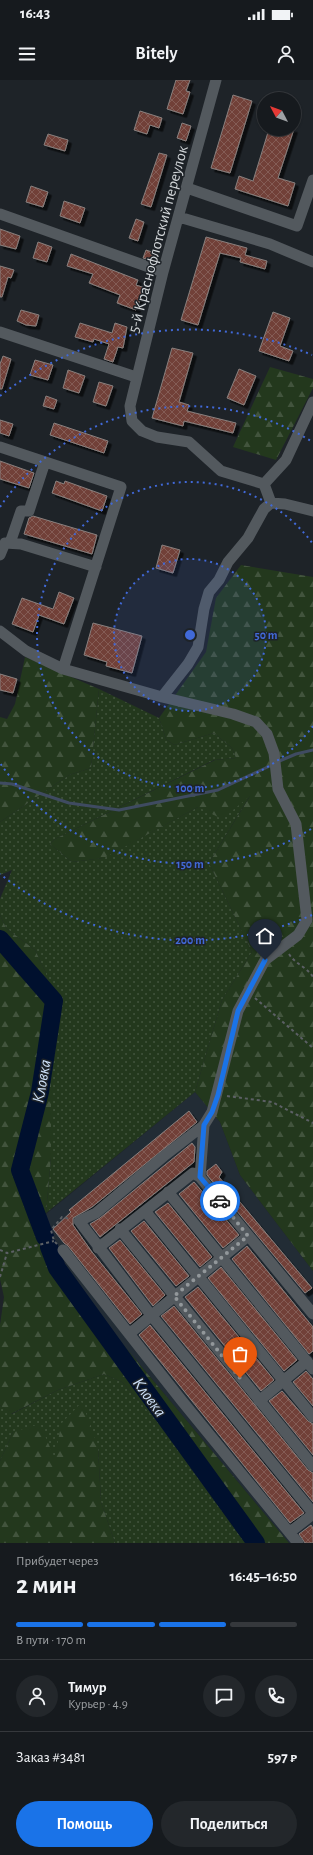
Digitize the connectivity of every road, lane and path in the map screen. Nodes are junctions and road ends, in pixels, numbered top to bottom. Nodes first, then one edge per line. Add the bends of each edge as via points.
1 (216, 80) edge
2 (313, 180) edge
3 (187, 188) junction
4 (0, 214) edge
5 (179, 217) junction
6 (313, 262) edge
7 (163, 272) junction
8 (0, 332) edge
9 (136, 377) junction
10 (313, 402) edge
11 (0, 447) edge
12 (45, 462) junction
13 (264, 484) junction
14 (271, 503) junction
15 (313, 511) edge
16 (10, 543) junction
17 (0, 555) edge
18 (96, 567) junction
19 (0, 631) edge
20 (63, 669) junction
21 (162, 697) junction
22 (287, 944) junction
23 (313, 977) edge
24 (248, 993) junction
25 (313, 1048) edge
26 (218, 1095) junction
27 (313, 1123) edge
28 (204, 1125) junction
29 (200, 1177) junction
30 (168, 1192) junction
31 (145, 1211) junction
32 (79, 1221) junction
33 (120, 1229) junction
34 (248, 1236) junction
35 (54, 1241) junction
36 (98, 1248) junction
37 (0, 1250) edge
38 (63, 1250) joint
39 (7, 1253) junction
40 (222, 1257) junction
41 (198, 1276) junction
42 (0, 1277) edge
43 (174, 1296) junction
44 (313, 1314) edge
45 (151, 1315) junction
46 (129, 1334) junction
47 (310, 1365) edge
48 (283, 1381) junction
49 (260, 1401) junction
50 (313, 1418) edge
51 (313, 1466) edge
52 (313, 1514) edge
53 (290, 1532) junction
54 (298, 1543) edge

1 - 3 street, 5-й Краснофлотский переулок
2 - 3 street via 297,226
3 - 5 street, 5-й Краснофлотский переулок
4 - 7 street
5 - 6 street via 270,244
5 - 7 street, 5-й Краснофлотский переулок
7 - 9 street, 5-й Краснофлотский переулок
8 - 9 street
9 - 13 street, 5-й Краснофлотский переулок via 130,406 132,421 142,430 157,437 189,442 221,471
10 - 13 street via 286,460
11 - 12 street
12 - 16 street via 29,511 21,511
12 - 18 street via 121,487
13 - 14 street
14 - 15 street
14 - 21 street via 264,509 248,538 228,562 219,580 209,592 198,647
16 - 17 street via 5,543
16 - 18 street
18 - 20 street
19 - 20 street via 26,651
20 - 21 street
21 - 22 street via 256,722 267,734 274,753 278,788 296,824 306,920 298,936
22 - 23 path via 289,955 294,962 309,970
22 - 24 street via 265,960
24 - 25 path
24 - 26 street via 238,1011
26 - 27 path via 272,1102
26 - 28 street
28 - 29 street
28 - 32 street via 96,1213
29 - 30 street via 193,1173
29 - 34 street
30 - 31 street
30 - 40 street
31 - 33 street
31 - 41 street
32 - 35 path via 62,1217 51,1230
32 - 36 street
33 - 36 street
33 - 43 street
34 - 40 street
34 - 44 street
35 - 38 path
35 - 39 path
36 - 45 street
37 - 39 path
38 - 46 street
39 - 42 path
40 - 41 street
40 - 47 street
41 - 43 street
41 - 48 street
43 - 45 street
43 - 49 street
45 - 46 street
45 - 52 street
46 - 53 street
47 - 48 street
48 - 49 street
48 - 50 street
49 - 51 street
52 - 53 street
53 - 54 street

